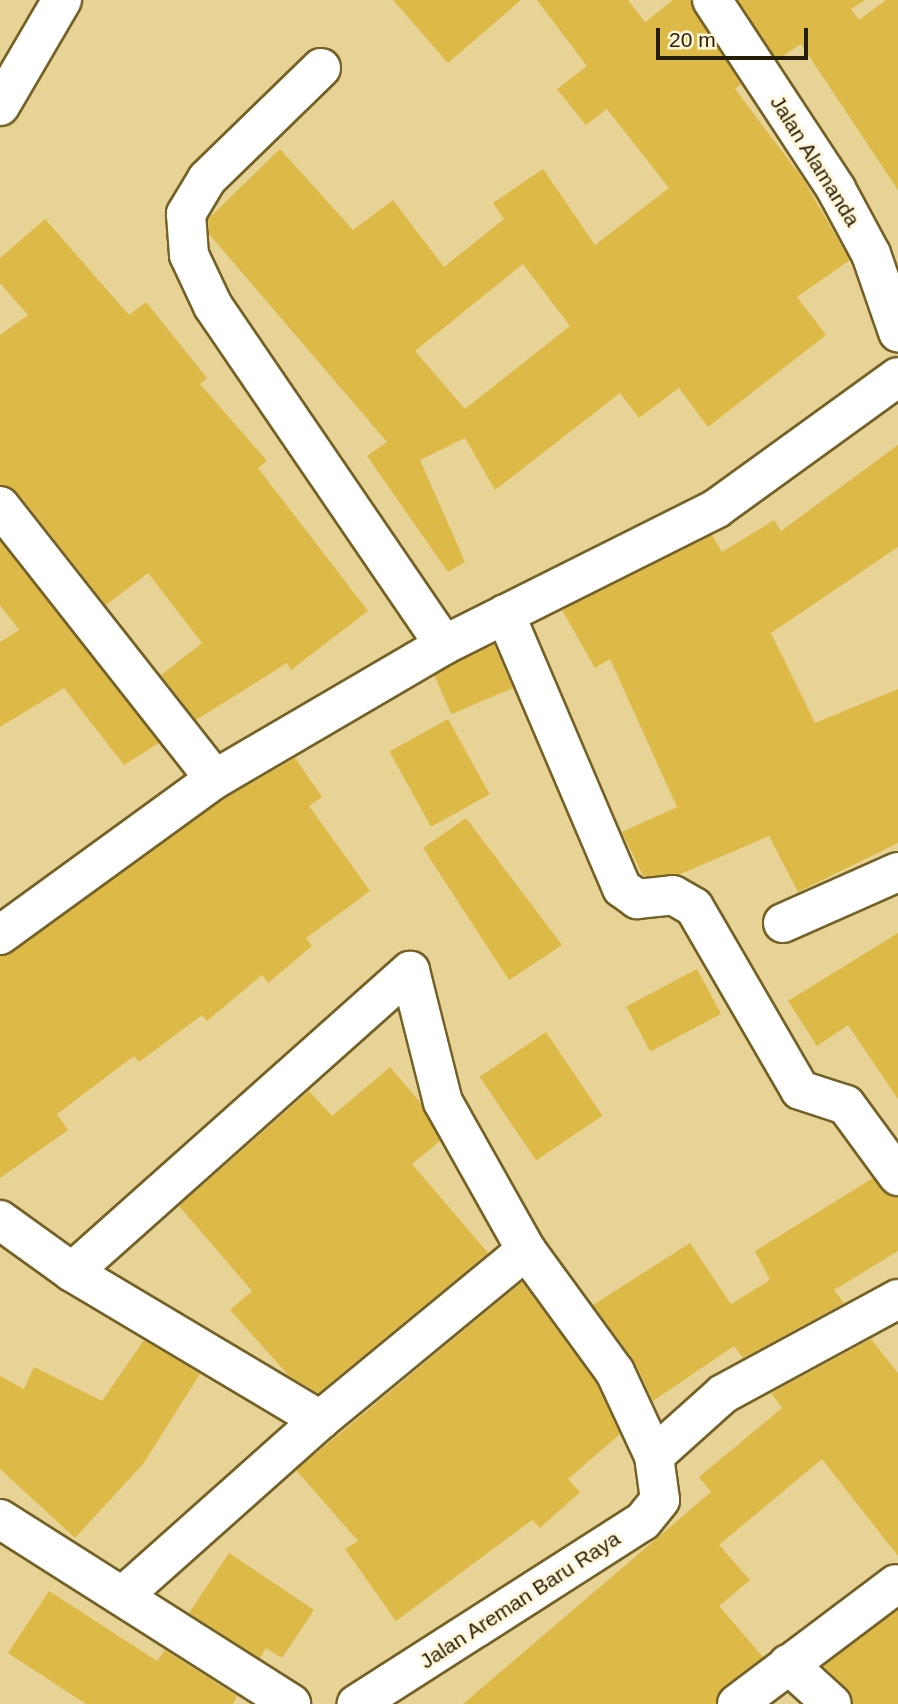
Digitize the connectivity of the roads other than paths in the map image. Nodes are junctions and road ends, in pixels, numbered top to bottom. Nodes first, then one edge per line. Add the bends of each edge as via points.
1 (62, 0) edge
2 (712, 0) edge
3 (321, 68) dead end
4 (0, 106) edge
5 (885, 247) edge
6 (898, 332) edge
7 (898, 377) edge
8 (0, 506) edge
9 (505, 614) junction
10 (444, 645) junction
11 (215, 779) junction
12 (898, 872) edge
13 (783, 923) dead end
14 (0, 935) edge
15 (898, 1176) edge
16 (0, 1220) edge
17 (526, 1250) junction
18 (72, 1272) junction
19 (898, 1300) edge
20 (320, 1420) junction
21 (658, 1468) junction
22 (0, 1519) edge
23 (896, 1584) dead end
24 (126, 1593) junction
25 (788, 1664) junction
26 (291, 1704) edge
27 (357, 1704) edge
28 (737, 1704) edge
29 (832, 1704) edge

1 - 4 street
2 - 5 street, Jalan Alamanda
3 - 10 street via 207,179 186,214 189,255 213,306
5 - 6 street, Jalan Alamanda
7 - 9 street via 717,508
8 - 11 street
9 - 10 street
9 - 15 street via 622,888 637,899 673,895 694,907 800,1090 846,1105
10 - 11 street
11 - 14 street
12 - 13 street
16 - 18 street
17 - 18 street via 443,1102 410,971
17 - 20 street
17 - 21 street via 615,1372
18 - 20 street
19 - 21 street via 723,1394
20 - 24 street
21 - 27 street, Jalan Areman Baru Raya via 660,1500 643,1521
22 - 24 street
23 - 25 street
24 - 26 street
25 - 28 street
25 - 29 street

